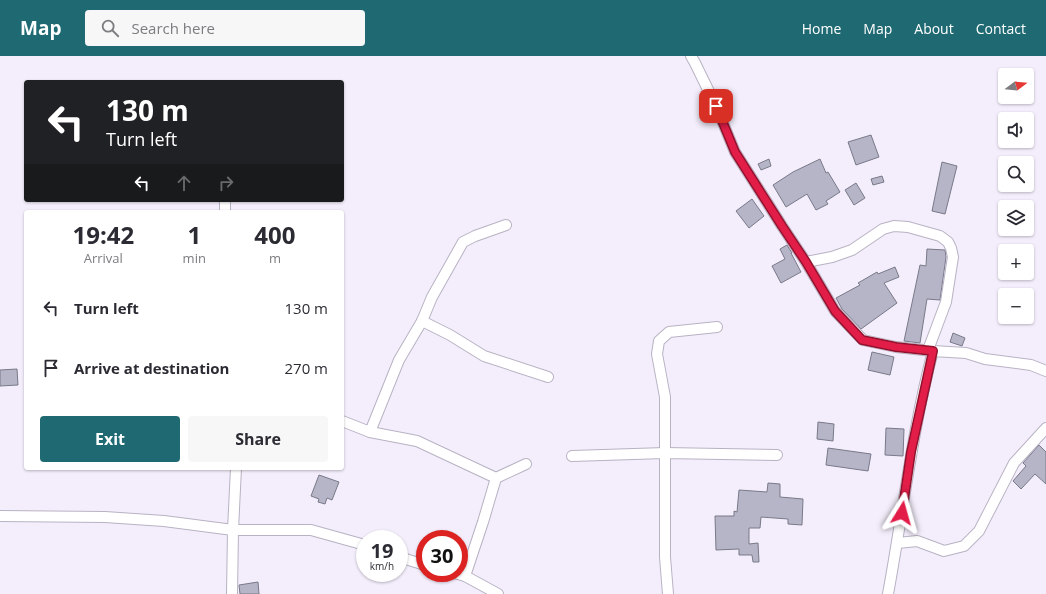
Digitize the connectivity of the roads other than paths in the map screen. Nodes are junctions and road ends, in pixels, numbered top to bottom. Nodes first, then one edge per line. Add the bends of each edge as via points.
1 (691, 56) edge
2 (506, 225) dead end
3 (806, 262) junction
4 (422, 321) junction
5 (717, 327) dead end
6 (930, 351) junction
7 (1046, 371) edge
8 (548, 378) dead end
9 (344, 422) edge
10 (1046, 428) edge
11 (370, 432) junction
12 (665, 453) junction
13 (777, 455) dead end
14 (572, 456) dead end
15 (526, 464) dead end
16 (236, 470) edge
17 (496, 478) junction
18 (0, 516) edge
19 (233, 530) junction
20 (356, 542) edge
21 (898, 543) junction
22 (468, 567) edge
23 (468, 578) edge
24 (232, 594) edge
25 (498, 594) edge
26 (668, 594) edge
27 (888, 594) edge

1 - 3 street via 735,152
2 - 4 street via 463,242 432,296
3 - 6 street via 835,311 862,340
3 - 6 street via 832,258 852,250 883,229 894,226 908,226 940,236 948,242 953,257 946,302
4 - 8 street via 484,356
4 - 11 street via 399,360
5 - 12 street via 669,332 659,341 657,354 665,397
6 - 7 street via 966,353 985,359 1031,365
6 - 21 street via 911,452
9 - 11 street
10 - 21 street via 1014,463 979,531 964,546 944,551 917,541
11 - 17 street via 417,441
12 - 13 street
12 - 14 street
12 - 26 street via 665,557
15 - 17 street
16 - 19 street
17 - 22 street
18 - 19 street via 164,521
19 - 20 street via 311,530
19 - 24 street
21 - 27 street
23 - 25 street

